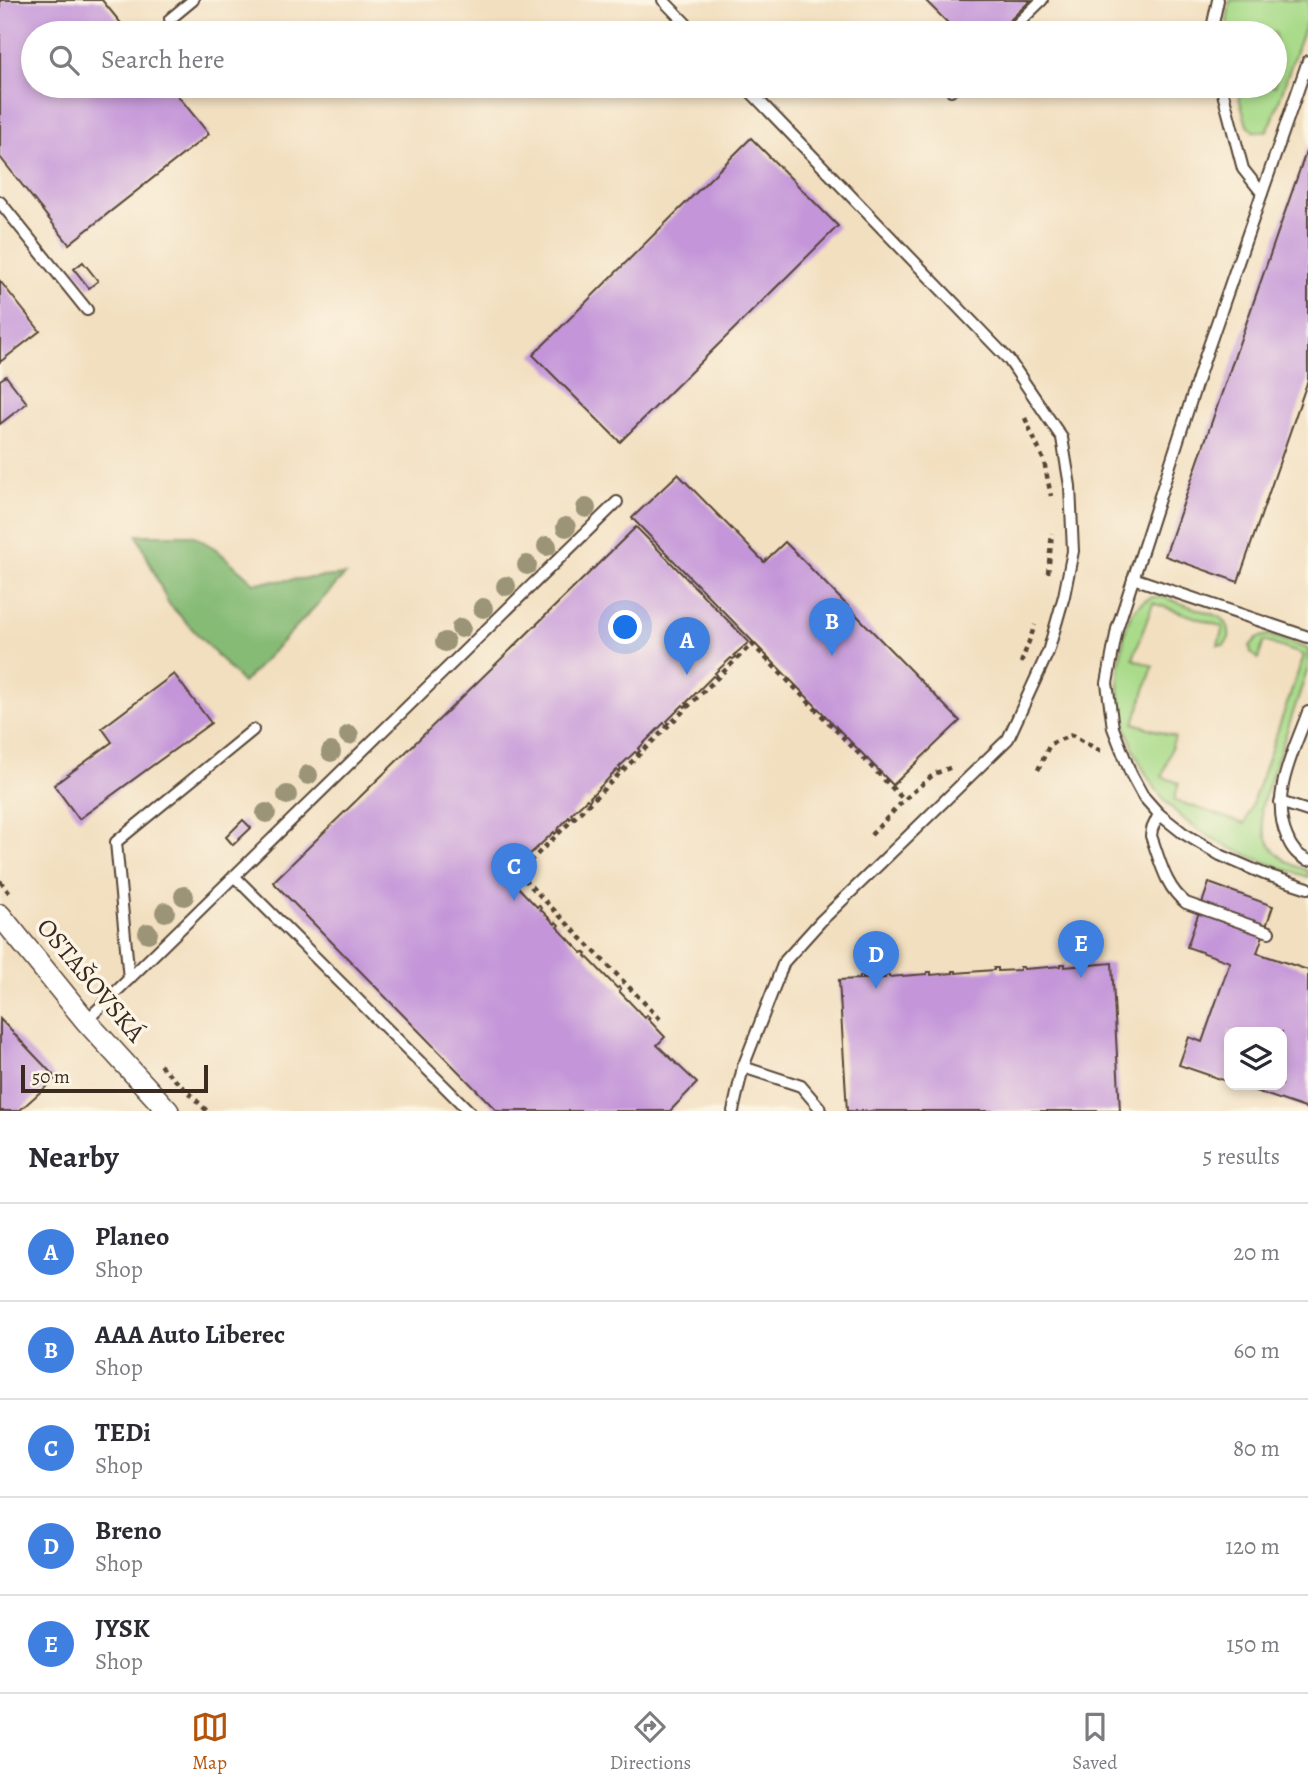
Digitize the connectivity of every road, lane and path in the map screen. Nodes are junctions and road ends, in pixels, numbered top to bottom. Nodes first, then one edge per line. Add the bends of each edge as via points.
1 (193, 0) edge
2 (663, 0) edge
3 (1042, 0) edge
4 (1218, 0) edge
5 (170, 19) dead end
6 (683, 21) edge
7 (1020, 21) edge
8 (1214, 21) edge
9 (1308, 61) edge
10 (757, 98) edge
11 (1224, 98) edge
12 (1262, 193) junction
13 (0, 202) edge
14 (88, 310) dead end
15 (1020, 410) dead end
16 (1051, 498) dead end
17 (617, 502) dead end
18 (1052, 526) dead end
19 (1133, 578) junction
20 (1046, 585) dead end
21 (1037, 620) dead end
22 (1308, 637) edge
23 (1017, 673) dead end
24 (1308, 712) edge
25 (253, 730) dead end
26 (1107, 763) dead end
27 (958, 765) dead end
28 (1038, 770) dead end
29 (904, 800) junction
30 (1280, 802) junction
31 (1308, 811) edge
32 (1159, 814) junction
33 (871, 835) dead end
34 (1308, 860) edge
35 (234, 876) junction
36 (1308, 888) edge
37 (0, 915) edge
38 (1269, 932) dead end
39 (129, 979) junction
40 (660, 1019) dead end
41 (86, 1021) junction
42 (743, 1067) junction
43 (168, 1111) edge
44 (469, 1111) edge
45 (733, 1111) edge
46 (820, 1111) edge

1 - 5 lane
2 - 6 lane
3 - 7 lane
4 - 8 lane
9 - 12 lane
10 - 42 lane via 1009,360 1062,438 1073,551 1048,652 1008,739 784,962
11 - 12 lane via 1243,169
12 - 19 lane
13 - 14 lane
15 - 16 path via 1044,461
17 - 35 lane
18 - 20 path
19 - 22 lane
19 - 32 lane via 1116,629 1107,683 1113,728 1131,774
21 - 23 path
24 - 30 lane
25 - 39 lane via 116,842
26 - 28 path via 1102,752 1072,734 1050,744
27 - 29 path via 934,774
29 - 33 path
29 - 40 path via 752,644 518,873
30 - 31 lane
30 - 34 lane via 1291,846
32 - 36 lane via 1220,855
32 - 38 lane via 1151,836 1177,896
35 - 39 lane
35 - 44 lane
37 - 41 street, OSTAŠOVSKÁ
39 - 41 lane
41 - 43 street, OSTAŠOVSKÁ
42 - 45 lane
42 - 46 lane via 800,1086

